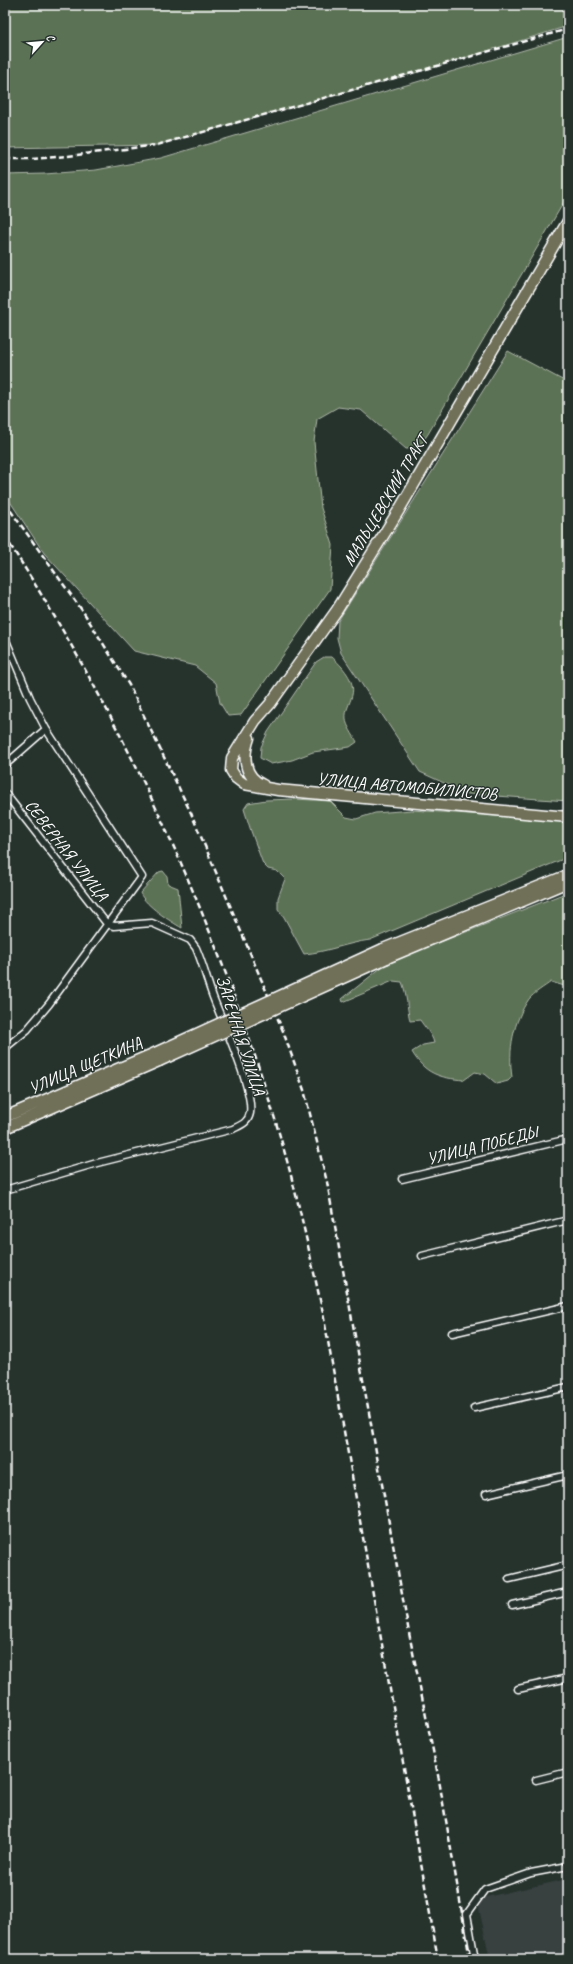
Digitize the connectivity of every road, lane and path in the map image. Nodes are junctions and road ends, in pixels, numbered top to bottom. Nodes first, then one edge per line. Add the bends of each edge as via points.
1 (568, 222) edge
2 (5, 638) edge
3 (7, 650) edge
4 (46, 729) junction
5 (242, 748) junction
6 (5, 765) edge
7 (250, 775) junction
8 (242, 783) junction
9 (278, 790) junction
10 (5, 793) edge
11 (568, 817) edge
12 (568, 875) edge
13 (568, 882) edge
14 (107, 924) junction
15 (385, 954) junction
16 (5, 1048) edge
17 (157, 1057) junction
18 (5, 1117) edge
19 (5, 1128) edge
20 (568, 1139) edge
21 (402, 1179) dead end
22 (5, 1190) edge
23 (568, 1220) edge
24 (422, 1256) dead end
25 (568, 1306) edge
26 (452, 1333) dead end
27 (568, 1387) edge
28 (474, 1408) dead end
29 (568, 1475) edge
30 (486, 1494) dead end
31 (568, 1565) edge
32 (509, 1579) dead end
33 (568, 1592) edge
34 (512, 1605) dead end
35 (568, 1678) edge
36 (518, 1689) dead end
37 (568, 1772) edge
38 (536, 1780) dead end
39 (568, 1866) edge
40 (475, 1959) edge

1 - 5 main road, МАЛЬЦЕВСКИЙ ТРАКТ via 399,510 337,610 255,722
2 - 3 street
3 - 4 street
4 - 6 street
4 - 14 street via 142,877
5 - 7 main road
5 - 8 main road via 232,758 231,770
7 - 8 main road
7 - 9 main road via 260,784
8 - 9 main road, УЛИЦА АВТОМОБИЛИСТОВ
9 - 11 main road, УЛИЦА АВТОМОБИЛИСТОВ
10 - 14 street, СЕВЕРНАЯ УЛИЦА
12 - 15 main road
13 - 15 main road
14 - 16 street via 49,1004 27,1030
14 - 22 street, ЗАРЕЧНАЯ УЛИЦА via 114,926 152,923 190,940 196,948 250,1100 248,1119 244,1124 233,1128
15 - 17 main road, bridge
17 - 18 main road, УЛИЦА ЩЕТКИНА
17 - 19 main road
20 - 21 street, УЛИЦА ПОБЕДЫ
23 - 24 street
25 - 26 street
27 - 28 street
29 - 30 street
31 - 32 street
33 - 34 street
35 - 36 street
37 - 38 street
39 - 40 street via 531,1873 485,1888 467,1914

